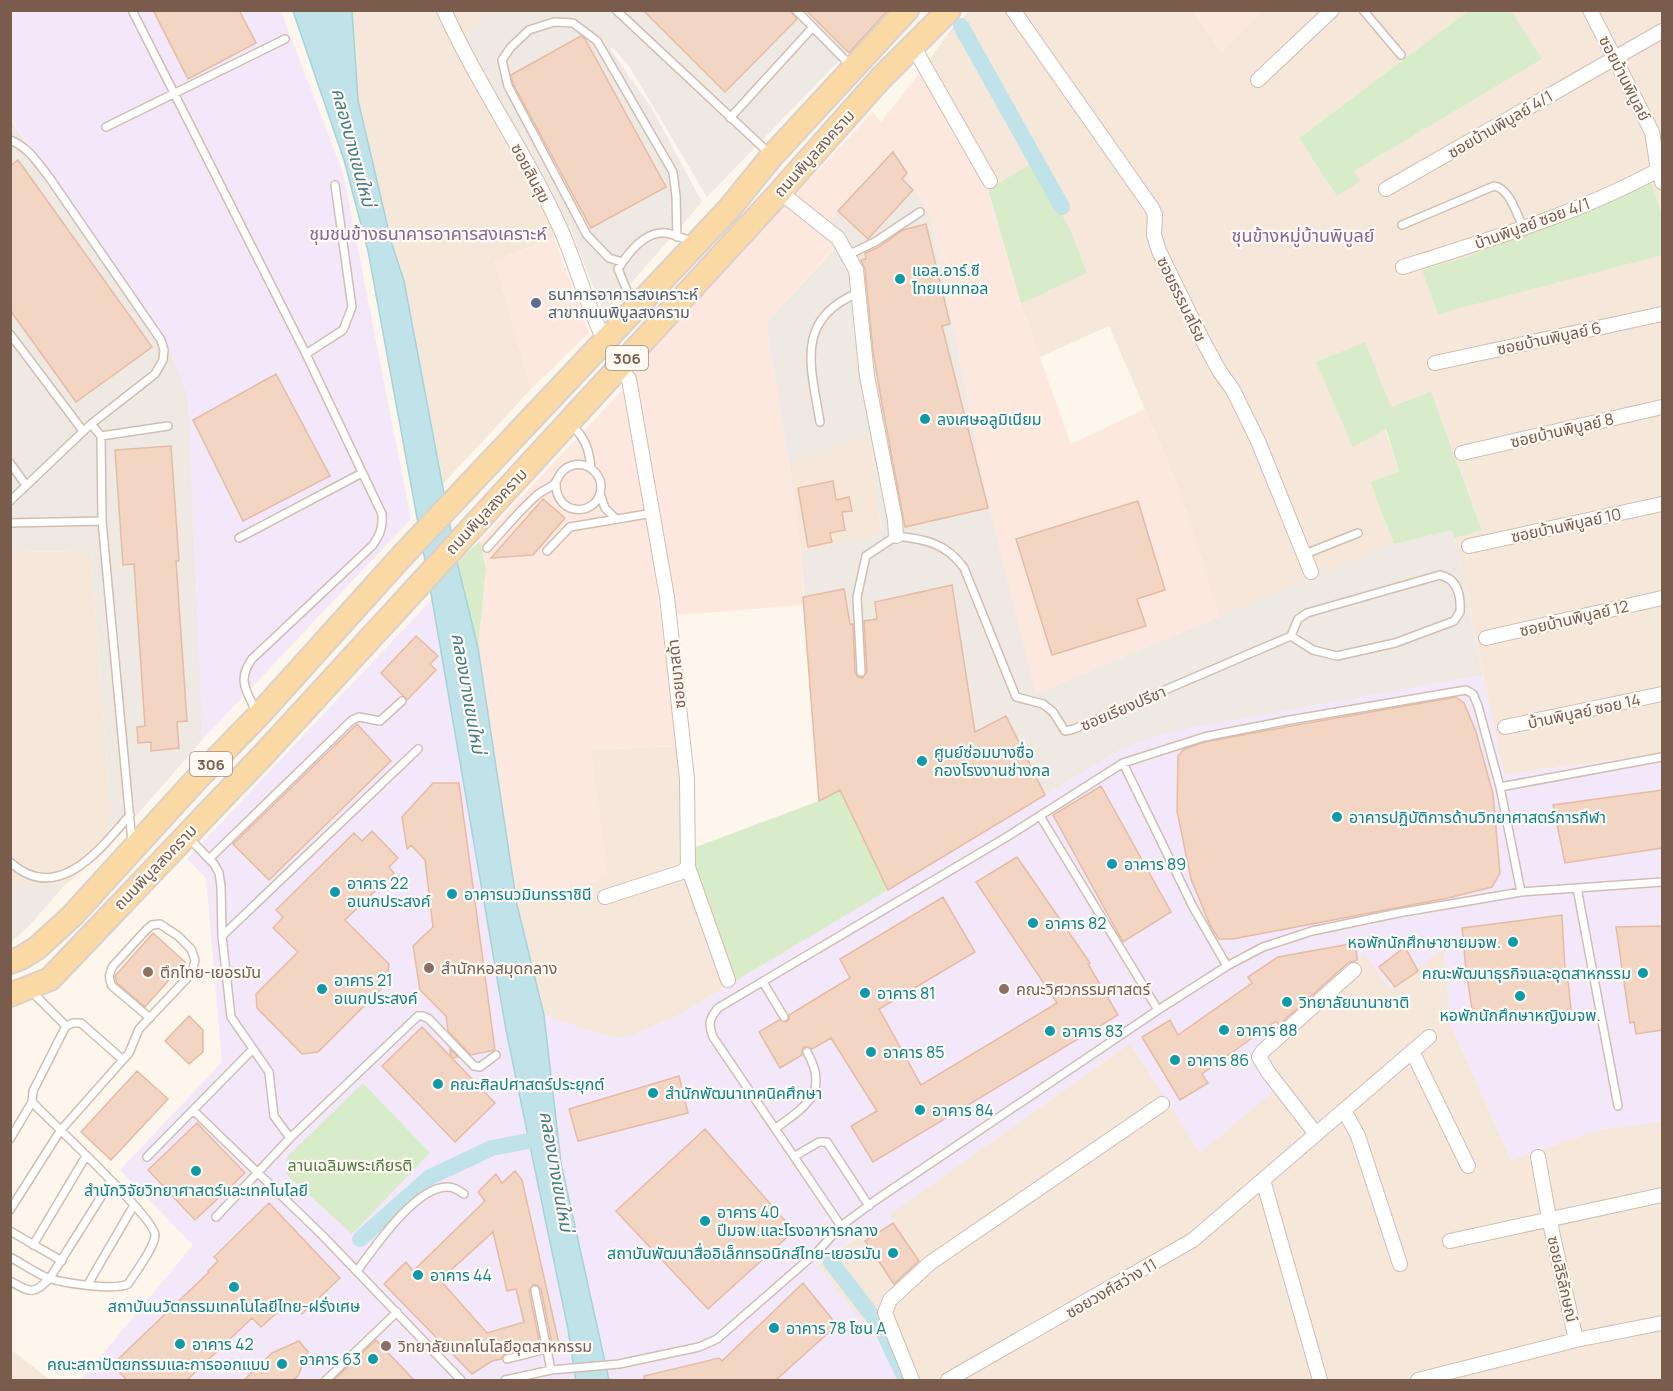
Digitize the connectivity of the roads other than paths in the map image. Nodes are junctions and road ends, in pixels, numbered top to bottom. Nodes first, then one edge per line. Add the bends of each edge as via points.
1 (132, 10) edge
2 (444, 10) edge
3 (616, 10) edge
4 (795, 10) edge
5 (906, 10) edge
6 (949, 10) edge
7 (1013, 10) edge
8 (1363, 10) edge
9 (1590, 10) edge
10 (1324, 13) edge
11 (813, 27) junction
12 (1662, 31) edge
13 (285, 39) dead end
14 (913, 46) junction
15 (1401, 55) dead end
16 (1615, 59) junction
17 (854, 68) junction
18 (881, 78) junction
19 (1258, 80) dead end
20 (173, 92) junction
21 (730, 118) junction
22 (106, 127) dead end
23 (10, 140) edge
24 (772, 156) junction
25 (1660, 176) edge
26 (990, 181) dead end
27 (335, 185) dead end
28 (1386, 189) dead end
29 (780, 192) junction
30 (729, 209) junction
31 (920, 212) dead end
32 (1402, 225) dead end
33 (1524, 229) junction
34 (686, 240) junction
35 (848, 255) junction
36 (622, 262) junction
37 (1403, 267) dead end
38 (858, 293) junction
39 (637, 308) junction
40 (1662, 314) edge
41 (10, 334) edge
42 (605, 341) junction
43 (306, 354) junction
44 (1434, 363) dead end
45 (619, 368) junction
46 (1662, 407) edge
47 (569, 421) junction
48 (820, 422) dead end
49 (91, 424) junction
50 (168, 426) dead end
51 (83, 431) junction
52 (100, 436) junction
53 (1462, 453) dead end
54 (10, 463) edge
55 (591, 468) junction
56 (362, 473) junction
57 (556, 484) junction
58 (26, 485) junction
59 (600, 493) junction
60 (10, 501) edge
61 (1662, 504) edge
62 (568, 508) junction
63 (653, 513) junction
64 (616, 519) junction
65 (102, 521) junction
66 (10, 523) edge
67 (570, 527) junction
68 (1358, 533) dead end
69 (896, 536) junction
70 (239, 538) dead end
71 (1468, 546) dead end
72 (487, 548) dead end
73 (547, 551) dead end
74 (1305, 554) junction
75 (1311, 572) dead end
76 (1662, 598) edge
77 (1291, 636) junction
78 (1486, 638) dead end
79 (861, 672) dead end
80 (1662, 694) edge
81 (402, 701) dead end
82 (258, 716) junction
83 (1505, 727) dead end
84 (418, 749) dead end
85 (1662, 758) edge
86 (1123, 763) junction
87 (1500, 787) junction
88 (130, 815) junction
89 (1040, 816) junction
90 (186, 834) junction
91 (133, 848) junction
92 (209, 859) junction
93 (10, 862) edge
94 (688, 867) junction
95 (1662, 882) edge
96 (1577, 888) junction
97 (1521, 892) junction
98 (605, 897) dead end
99 (222, 936) junction
100 (10, 962) edge
101 (1227, 966) junction
102 (1353, 970) dead end
103 (728, 980) dead end
104 (763, 982) junction
105 (41, 986) junction
106 (10, 995) edge
107 (1158, 1010) junction
108 (10, 1013) edge
109 (784, 1017) dead end
110 (150, 1018) junction
111 (66, 1026) junction
112 (1429, 1037) dead end
113 (253, 1049) junction
114 (1412, 1051) junction
115 (807, 1053) dead end
116 (496, 1055) dead end
117 (123, 1060) junction
118 (32, 1102) junction
119 (1162, 1104) dead end
120 (1618, 1106) dead end
121 (193, 1110) junction
122 (1344, 1110) junction
123 (776, 1128) junction
124 (60, 1131) junction
125 (1316, 1134) junction
126 (290, 1138) junction
127 (10, 1139) edge
128 (86, 1156) junction
129 (795, 1156) junction
130 (1538, 1156) dead end
131 (147, 1157) dead end
132 (1468, 1166) dead end
133 (258, 1173) junction
134 (1263, 1180) junction
135 (111, 1181) junction
136 (464, 1194) dead end
137 (1662, 1195) edge
138 (134, 1205) junction
139 (869, 1206) junction
140 (10, 1210) edge
141 (216, 1217) dead end
142 (1549, 1218) junction
143 (841, 1226) junction
144 (10, 1231) edge
145 (1450, 1241) dead end
146 (33, 1245) junction
147 (10, 1257) edge
148 (62, 1261) junction
149 (1400, 1264) dead end
150 (357, 1271) junction
151 (50, 1278) junction
152 (10, 1281) edge
153 (87, 1284) junction
154 (535, 1290) dead end
155 (397, 1312) junction
156 (1662, 1323) edge
157 (1576, 1340) junction
158 (546, 1348) junction
159 (507, 1359) dead end
160 (551, 1370) junction
161 (326, 1380) edge
162 (461, 1380) edge
163 (504, 1380) edge
164 (912, 1380) edge
165 (948, 1380) edge
166 (1320, 1380) edge
167 (1418, 1380) edge

1 - 20 lane
2 - 42 street, ซอยสินสุข via 561,230
3 - 21 lane
4 - 11 lane
5 - 17 main road, ถนนพิบูลสงคราม / 306
6 - 14 main road, ถนนพิบูลสงคราม / 306
7 - 74 street, ซอยธรรมสโรช via 1152,208 1158,251 1258,441
8 - 15 lane
9 - 16 street, ซอยบ้านพิบูลย์
10 - 19 street
11 - 17 lane
11 - 21 lane
12 - 16 street, ซอยบ้านพิบูลย์ 4/1
13 - 20 lane
14 - 18 main road, ถนนพิบูลสงคราม / 306
14 - 26 street
16 - 25 street, ซอยบ้านพิบูลย์ via 1652,132
16 - 28 street, ซอยบ้านพิบูลย์ 4/1
17 - 24 main road, ถนนพิบูลสงคราม / 306
18 - 24 main road via 872,76 867,80 798,153
18 - 29 main road, ถนนพิบูลสงคราม / 306
20 - 22 lane
20 - 43 lane
21 - 24 lane
23 - 49 lane via 31,154 49,177 161,340 164,350 155,374
24 - 30 main road, ถนนพิบูลสงคราม / 306
25 - 33 street, บ้านพิบูลย์ ซอย 4/1
27 - 43 lane via 352,307 343,330
29 - 30 main road via 763,187
29 - 35 street via 838,238
29 - 45 main road, ถนนพิบูลสงคราม / 306
30 - 34 main road, ถนนพิบูลสงคราม / 306
31 - 35 lane
32 - 33 lane via 1497,186 1506,194
33 - 37 street, บ้านพิบูลย์ ซอย 4/1
34 - 36 lane via 665,233 652,235
34 - 36 lane via 673,172 597,41 573,23 554,22 529,30 502,60 508,86 587,235 609,258
34 - 39 main road, ถนนพิบูลสงคราม / 306
35 - 38 street via 856,270
36 - 39 lane via 618,268
38 - 48 lane via 826,312 810,350
38 - 69 street via 867,376
39 - 42 main road, ถนนพิบูลสงคราม / 306
40 - 44 street, ซอยบ้านพิบูลย์ 6
41 - 51 lane
42 - 82 main road, ถนนพิบูลสงคราม / 306 via 463,490
43 - 56 lane
45 - 47 main road, ถนนพิบูลสงคราม / 306
45 - 63 street, ซอยมาสด้า via 629,379
46 - 53 street, ซอยบ้านพิบูลย์ 8
47 - 55 lane via 586,441
47 - 90 main road, ถนนพิบูลสงคราม / 306
49 - 51 lane
49 - 52 lane
50 - 52 lane
51 - 58 lane
52 - 65 lane
54 - 58 lane
55 - 57 lane via 568,467
55 - 59 lane via 600,480
56 - 70 lane
56 - 82 lane via 382,514 380,535 245,669 242,680
57 - 62 lane via 558,498
57 - 72 lane via 535,496
58 - 60 lane
59 - 62 lane via 590,507
59 - 64 lane via 605,508
61 - 71 street, ซอยบ้านพิบูลย์ 10
62 - 67 lane via 573,516
63 - 64 lane
63 - 94 street, ซอยมาสด้า via 668,597 687,779
64 - 67 lane
65 - 66 lane
65 - 88 lane
67 - 73 lane
68 - 74 lane
69 - 77 lane, ซอยเรียงปรีชา via 932,541 955,556 964,568 1017,697 1043,704 1065,731
69 - 79 lane via 866,556 857,597
74 - 75 street, ซอยธรรมสโรช
76 - 78 street, ซอยบ้านพิบูลย์ 12
77 - 77 lane via 1306,613 1440,575 1453,581 1460,601 1460,612 1454,621 1395,643 1337,656 1313,650
80 - 83 street, บ้านพิบูลย์ ซอย 14
81 - 92 lane via 380,721 359,717 352,720
82 - 91 main road, ถนนพิบูลสงคราม / 306
84 - 99 lane
85 - 87 lane
86 - 87 lane via 1215,735 1466,690 1473,694 1478,706
86 - 89 lane
86 - 101 lane via 1193,907
87 - 97 lane
88 - 91 lane
88 - 93 lane via 98,852 77,869 48,877 33,875
89 - 104 lane
89 - 107 lane
90 - 92 lane
90 - 105 main road, ถนนพิบูลสงคราม / 306
91 - 100 main road, ถนนพิบูลสงคราม / 306 via 72,916 37,948
92 - 99 lane via 219,873
94 - 98 street
94 - 103 street, ซอยมาสด้า
95 - 96 lane
96 - 97 lane
96 - 120 lane
97 - 101 lane via 1312,931 1269,945
99 - 113 lane via 231,1017
101 - 107 lane
102 - 125 street via 1259,1057
104 - 109 lane
104 - 123 lane via 718,1008 710,1017 709,1026
105 - 106 main road, ถนนพิบูลสงคราม / 306
105 - 108 main road
105 - 111 lane
107 - 139 lane
110 - 110 lane via 195,967 191,949 160,924 147,929 109,974 112,986
110 - 117 lane via 139,1029
111 - 117 lane via 81,1023
111 - 118 lane via 33,1091
112 - 114 street, ซอยวงศ์สว่าง 11
113 - 121 lane
113 - 126 lane via 269,1072 274,1116
114 - 122 street, ซอยวงศ์สว่าง 11
114 - 132 street
115 - 123 lane via 815,1067 815,1090 804,1107
116 - 126 lane via 480,1067 474,1066 429,1019 418,1016
117 - 124 lane
118 - 124 lane
118 - 127 lane
119 - 164 street via 930,1263 890,1300 885,1313
121 - 131 lane
121 - 133 lane
122 - 125 street, ซอยวงศ์สว่าง 11
122 - 149 street via 1358,1136
123 - 129 lane
124 - 128 lane
124 - 140 lane
125 - 134 street, ซอยวงศ์สว่าง 11
126 - 133 lane
128 - 135 lane
128 - 146 lane
129 - 139 lane via 819,1142 827,1142
129 - 143 lane
130 - 142 street, ซอยสิริลักษณ์
133 - 141 lane
133 - 150 lane
134 - 165 street, ซอยวงศ์สว่าง 11 via 1186,1244
134 - 166 street
135 - 138 lane
135 - 148 lane
136 - 150 lane via 445,1187 418,1200 389,1227
137 - 142 street, ซอยสิริลักษณ์
138 - 153 lane
138 - 153 lane via 152,1226 154,1242 128,1284
139 - 143 lane
142 - 145 street, ซอยสิริลักษณ์
142 - 157 street, ซอยสิริลักษณ์
143 - 160 lane via 717,1339 699,1347 619,1364
144 - 146 lane
146 - 148 lane
147 - 151 lane
148 - 151 lane
150 - 155 lane
151 - 152 lane via 32,1292
151 - 153 lane
154 - 158 lane
155 - 161 lane
155 - 162 lane
156 - 157 street, ซอยสิริลักษณ์
157 - 167 street, ซอยสิริลักษณ์
158 - 159 lane
158 - 160 lane
160 - 163 lane

